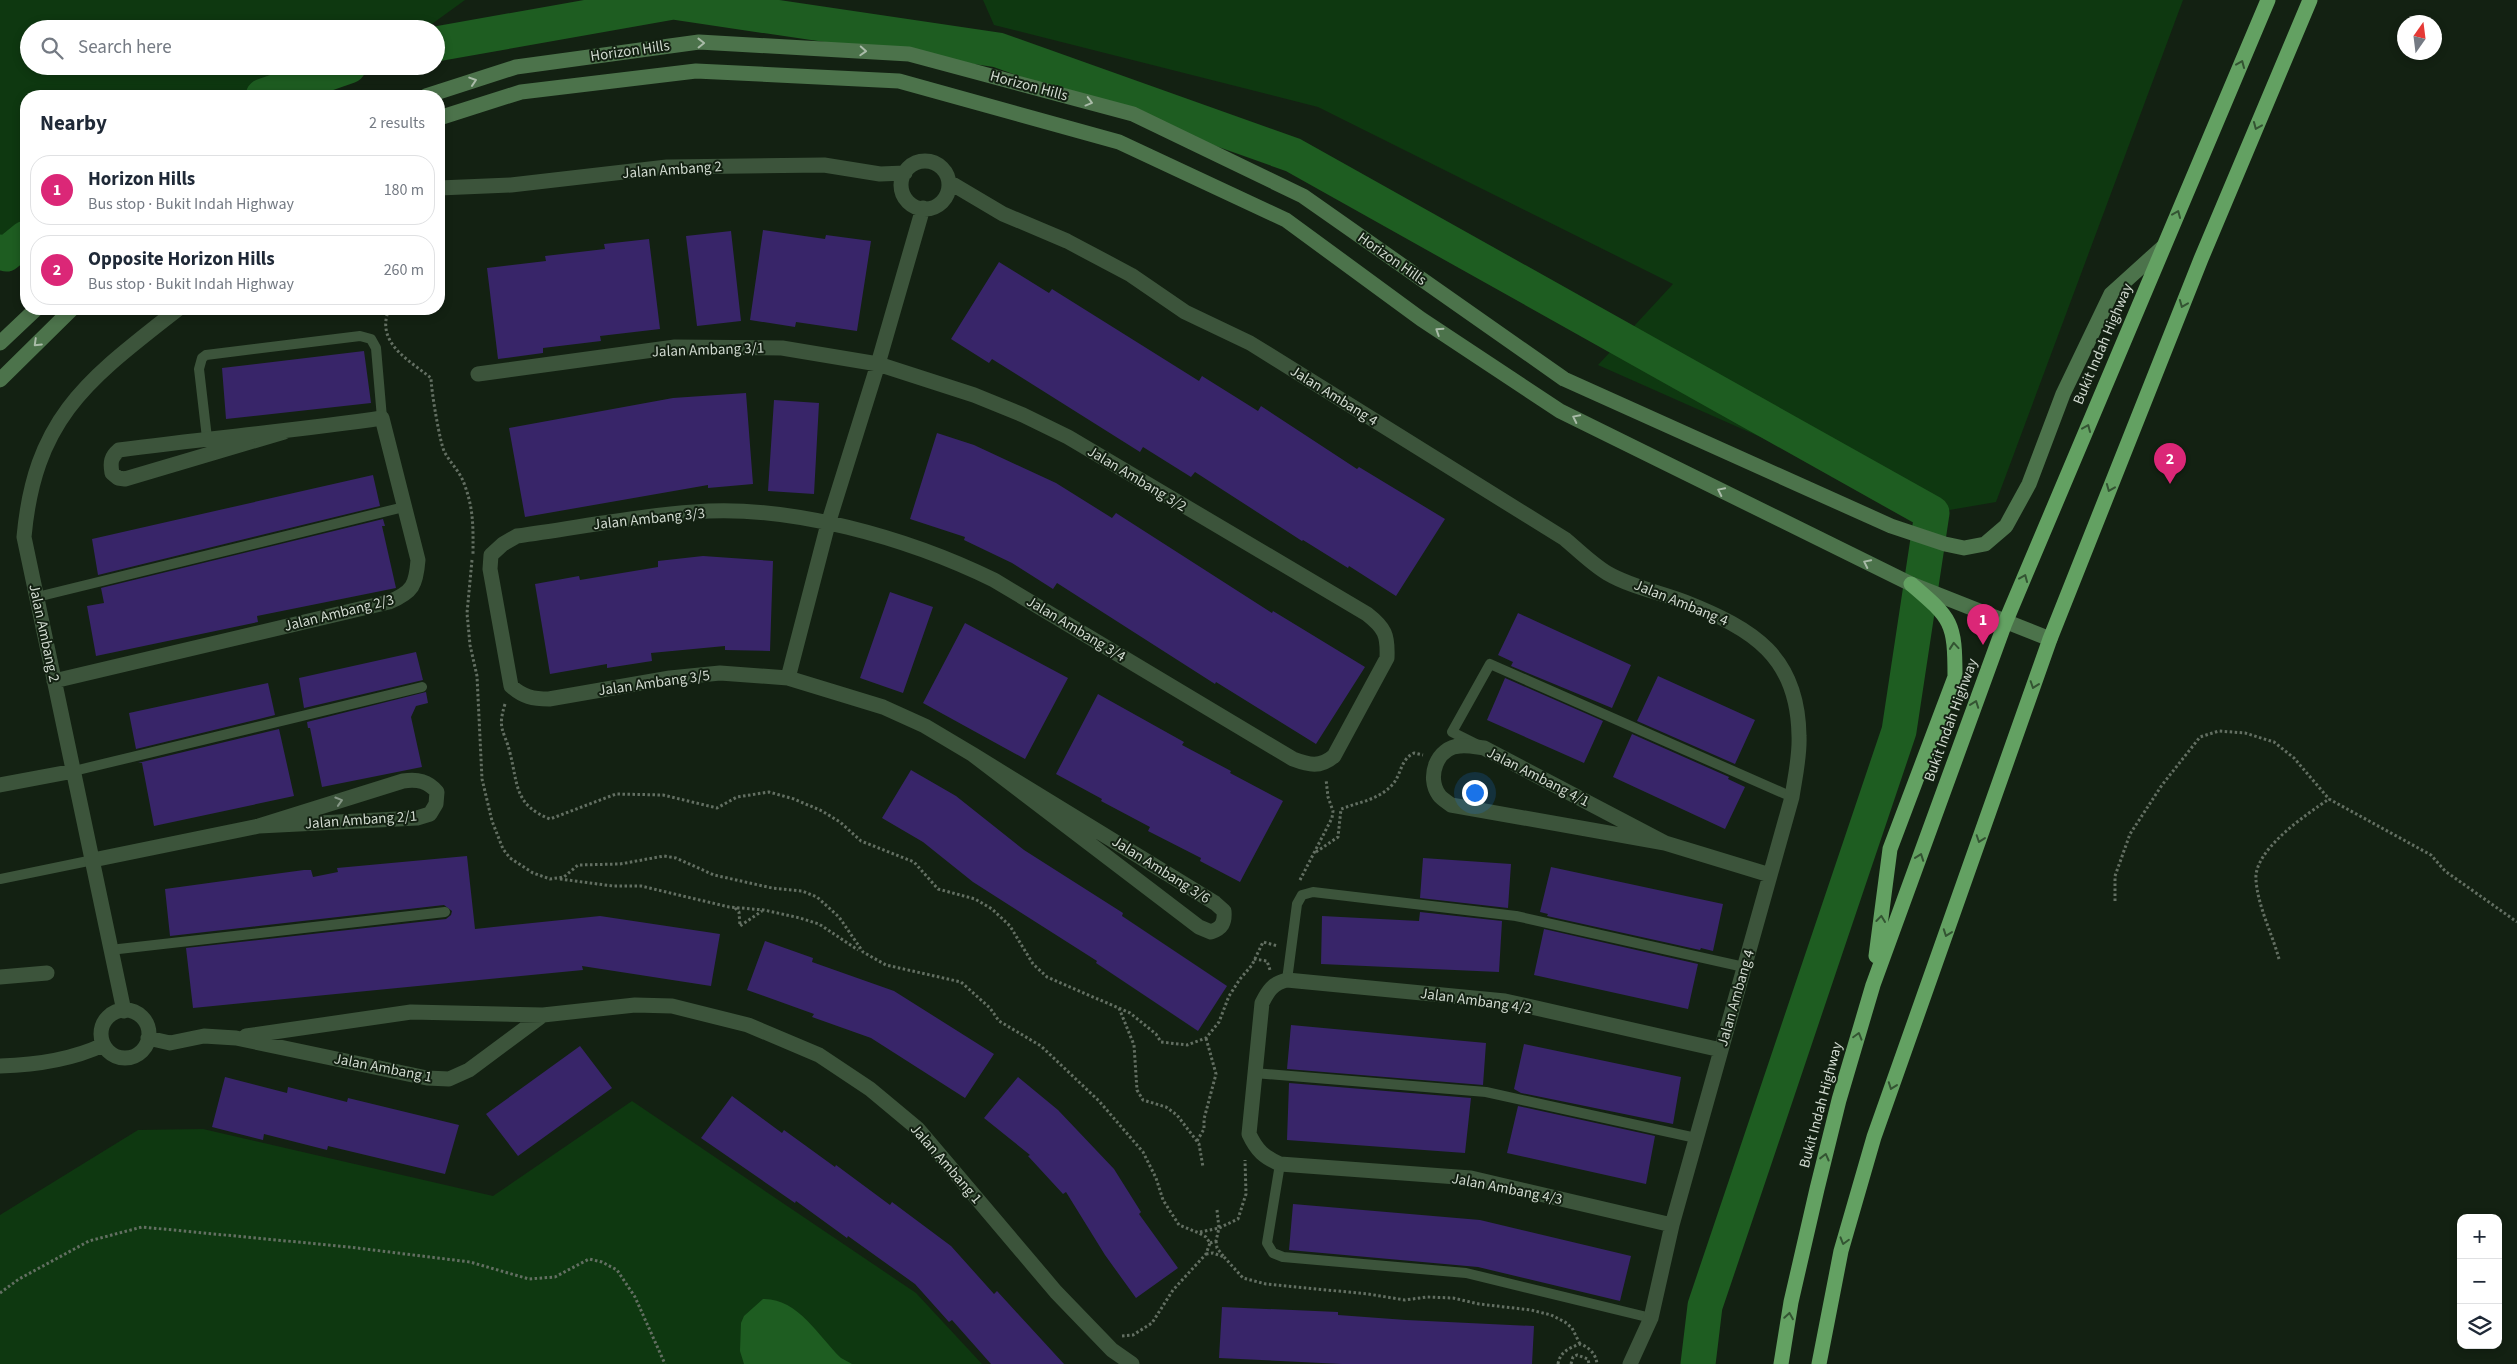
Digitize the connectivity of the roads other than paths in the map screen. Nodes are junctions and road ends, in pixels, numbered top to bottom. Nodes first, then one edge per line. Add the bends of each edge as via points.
1 (2268, 0) edge
2 (2310, 0) edge
3 (445, 90) edge
4 (445, 116) edge
5 (905, 173) junction
6 (949, 182) junction
7 (445, 188) edge
8 (922, 208) junction
9 (2163, 247) junction
10 (30, 315) edge
11 (66, 315) edge
12 (171, 315) edge
13 (0, 343) edge
14 (878, 364) junction
15 (478, 374) dead end
16 (0, 380) edge
17 (382, 418) junction
18 (284, 432) junction
19 (207, 438) junction
20 (404, 507) junction
21 (828, 524) junction
22 (1911, 584) junction
23 (37, 598) junction
24 (2005, 623) junction
25 (2050, 639) junction
26 (788, 678) junction
27 (54, 681) junction
28 (422, 687) dead end
29 (516, 691) joint
30 (1484, 748) junction
31 (972, 754) junction
32 (1318, 764) joint
33 (74, 771) junction
34 (0, 785) edge
35 (1792, 797) junction
36 (259, 826) junction
37 (1665, 843) junction
38 (92, 860) junction
39 (1770, 875) junction
40 (0, 879) edge
41 (445, 912) dead end
42 (110, 950) junction
43 (1744, 968) junction
44 (47, 973) dead end
45 (0, 977) edge
46 (1287, 980) junction
47 (1873, 985) junction
48 (124, 1010) junction
49 (543, 1015) junction
50 (148, 1038) junction
51 (236, 1038) junction
52 (103, 1045) junction
53 (1721, 1050) junction
54 (0, 1066) edge
55 (1254, 1074) junction
56 (1696, 1138) junction
57 (1280, 1164) junction
58 (1672, 1225) junction
59 (1651, 1318) junction
60 (1132, 1364) edge
61 (1630, 1364) edge
62 (1781, 1364) edge
63 (1820, 1364) edge

9 -> 1 highway, Bukit Indah Highway
2 -> 25 highway via 2201,259
3 -> 9 street, Horizon Hills via 516,67 699,42 909,54 1134,114 1303,196 1564,379 1891,526 1964,548 1986,544 2006,526 2029,484 2063,394 2111,294
22 -> 4 street, Horizon Hills via 1560,410 1421,319 1286,220 1119,142 899,81 696,71 521,92
5 - 6 street via 916,163 930,162 943,169
5 - 7 street, Jalan Ambang 2 via 880,174 824,165 667,167 511,185
5 - 8 street via 902,180 904,196
6 - 8 street via 942,202
6 - 35 street, Jalan Ambang 4 via 1002,214 1067,241 1131,275 1185,312 1250,343 1565,539 1606,572 1728,621 1757,638 1779,662 1793,689 1799,738
8 - 14 street
24 -> 9 highway, Bukit Indah Highway
10 - 13 street
11 -> 16 street
12 - 23 street, Jalan Ambang 2 via 92,379 54,426 43,449 32,483 24,537
14 - 15 street, Jalan Ambang 3/1 via 782,348 675,348
14 - 21 street
14 - 32 street, Jalan Ambang 3/2 via 974,395 1068,437 1382,625 1388,642 1387,658 1334,756
17 - 18 street
17 - 19 lane via 374,343 366,337 350,337 206,355 199,369
17 - 20 street, Jalan Ambang 2/3
18 - 19 street
18 - 19 street via 125,479 112,473 112,456 119,450
20 - 23 lane
20 - 27 street, Jalan Ambang 2/3 via 418,560 416,580 405,595 389,602
21 - 26 street
21 - 29 street, Jalan Ambang 3/3 via 764,513 695,512 517,536 491,555 490,569
21 - 32 street, Jalan Ambang 3/4 via 904,542 994,580 1293,759
22 - 24 street, Horizon Hills
47 -> 22 highway via 1890,849 1955,677 1951,625 1940,609
23 - 27 street, Jalan Ambang 2
24 - 25 street, Horizon Hills
47 -> 24 highway, Bukit Indah Highway
25 -> 63 highway via 1874,1137 1841,1251
26 - 29 street, Jalan Ambang 3/5 via 720,673 670,678 549,699 534,699
26 - 31 street, Jalan Ambang 3/6 via 883,707 926,726
27 - 33 street, Jalan Ambang 2
28 - 33 lane
30 - 35 lane via 1452,732 1490,664
30 - 37 street, Jalan Ambang 4/1
30 - 37 street, Jalan Ambang 4/1 via 1459,746 1445,751 1435,764 1433,781 1439,795 1451,805
31 - 31 street, Jalan Ambang 3/6 via 1199,927 1211,932 1220,929 1225,920 1224,911 1215,903
33 - 34 street
33 - 38 street, Jalan Ambang 2
35 - 39 street, Jalan Ambang 4
36 -> 36 street, Jalan Ambang 2/1 via 403,781 417,779 430,784 437,792 436,804 430,814 417,818
36 - 38 street, Jalan Ambang 2/1
37 - 39 street, Jalan Ambang 4/1
38 - 40 lane
38 - 42 street, Jalan Ambang 2
39 - 43 street, Jalan Ambang 4
41 - 42 lane
42 - 48 street, Jalan Ambang 2
43 - 46 lane via 1516,916 1313,892 1302,895 1297,904
43 - 53 street, Jalan Ambang 4
44 - 45 street
46 - 53 street, Jalan Ambang 4/2 via 1505,1001
46 - 55 street via 1278,982 1268,991 1262,1003
62 -> 47 highway, Bukit Indah Highway via 1791,1302 1817,1189
48 - 50 street via 145,1022
48 - 52 street via 104,1022 101,1033
49 - 51 street, Jalan Ambang 1 via 411,1012
49 - 51 street, Jalan Ambang 1 via 470,1070 449,1079 427,1078
49 - 60 street, Jalan Ambang 1 via 635,1005 672,1006 748,1025 819,1055 870,1089 918,1129 1056,1292 1112,1350
50 - 51 street, Jalan Ambang 1 via 170,1042 204,1036
50 - 52 street via 145,1047 128,1058 114,1055
52 - 54 street via 79,1056
53 - 56 street, Jalan Ambang 4
55 - 56 lane via 1486,1092
55 - 57 street via 1250,1134 1255,1148 1265,1158
56 - 58 street, Jalan Ambang 4
57 - 58 street, Jalan Ambang 4/3 via 1471,1178
57 - 59 lane via 1267,1243 1273,1253 1284,1257 1466,1273
58 - 59 street, Jalan Ambang 4
59 - 61 street, Jalan Ambang 4

